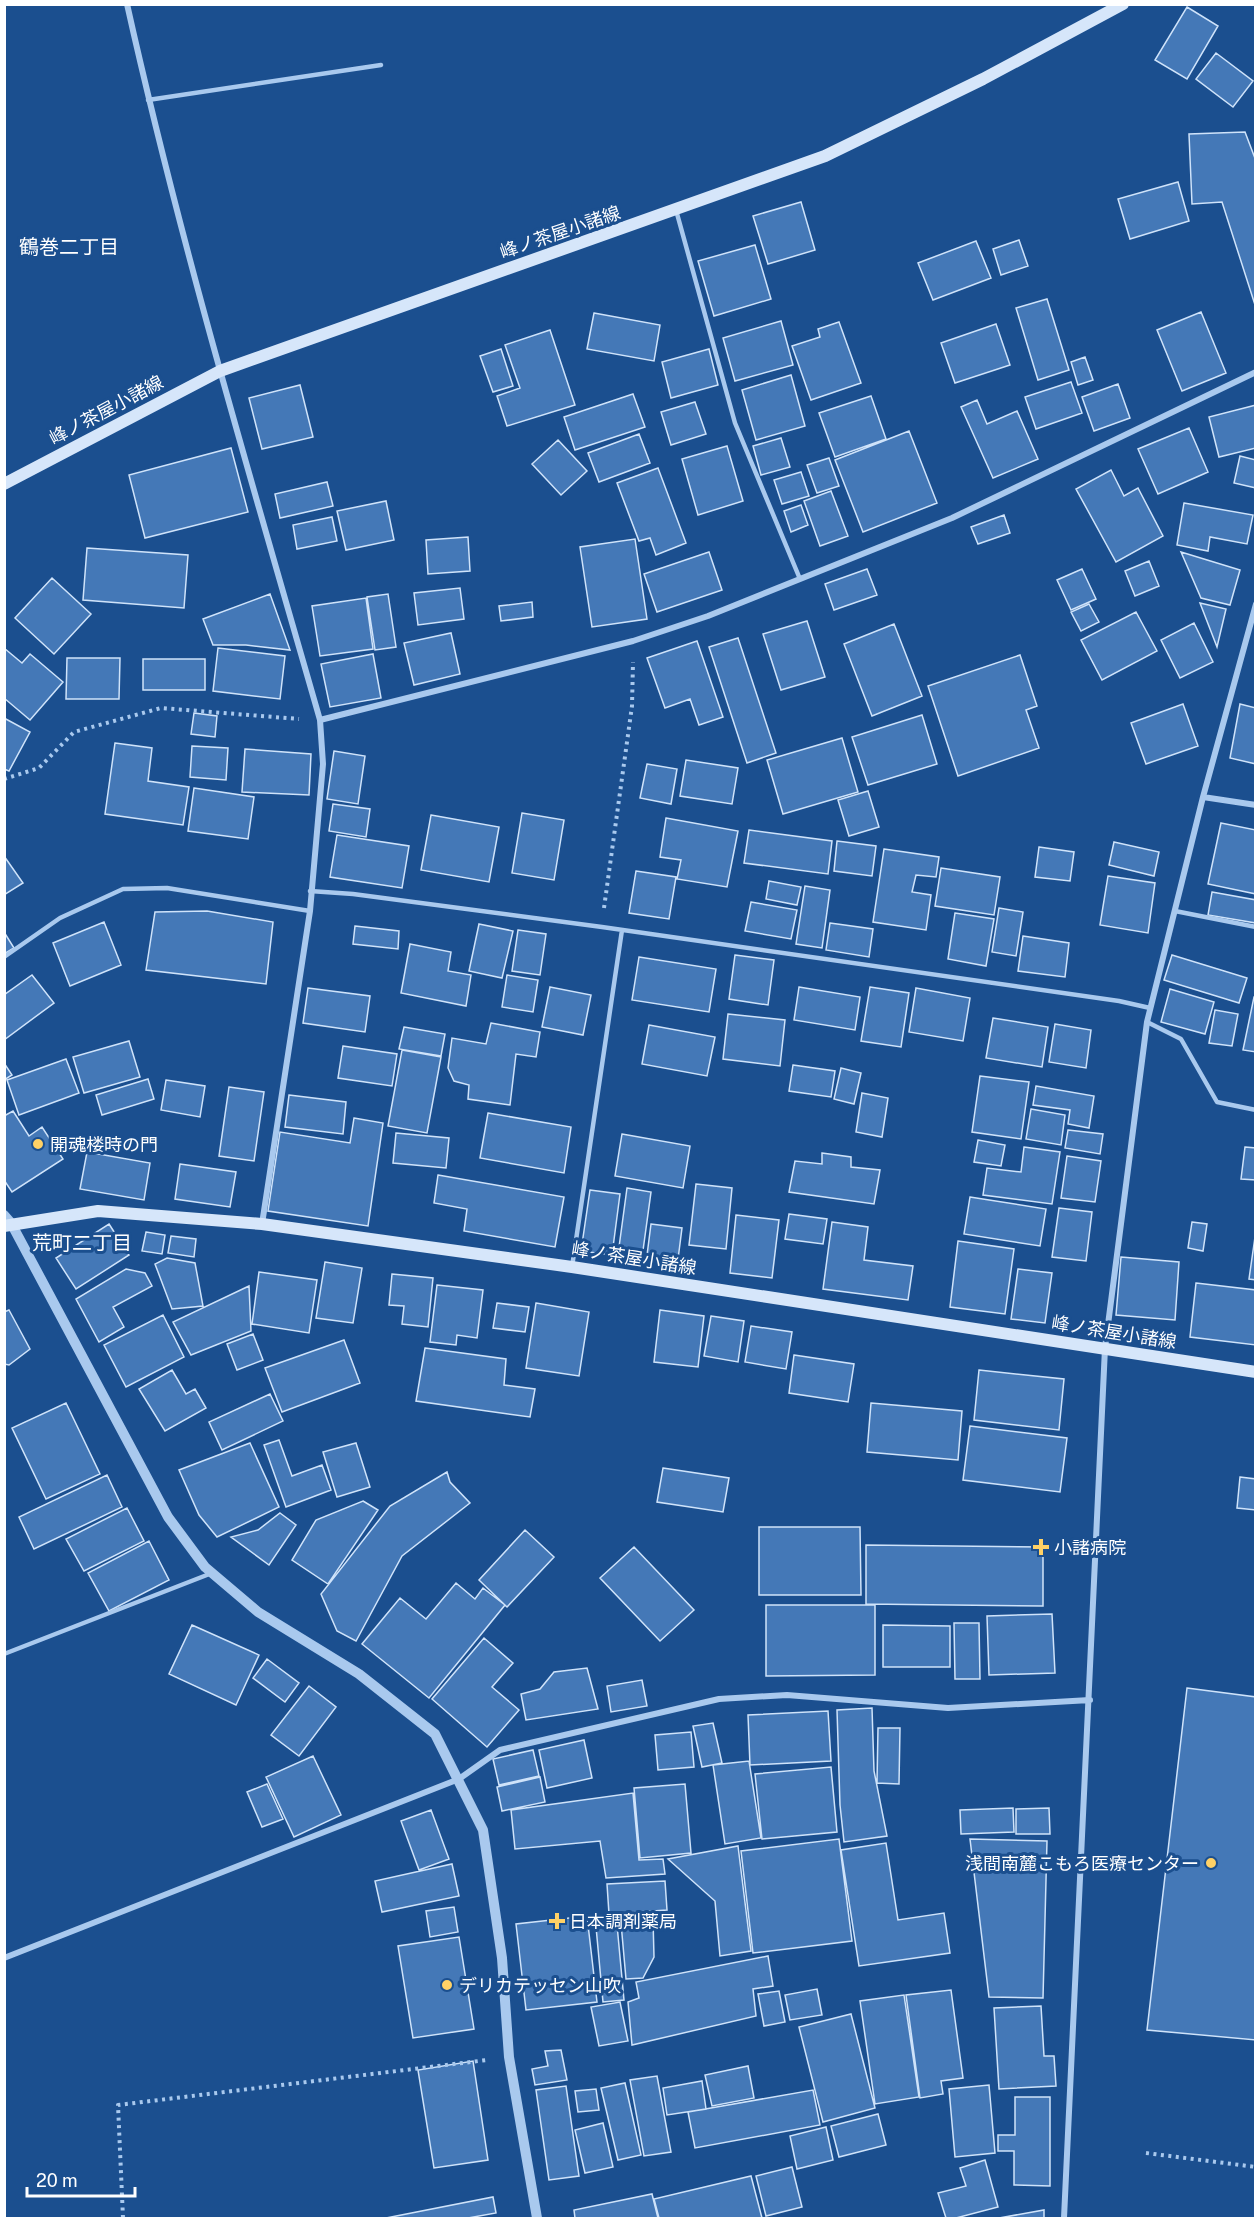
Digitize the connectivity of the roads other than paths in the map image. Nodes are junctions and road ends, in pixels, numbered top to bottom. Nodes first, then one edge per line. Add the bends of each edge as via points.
1 (127, 4) edge
2 (1123, 4) edge
3 (381, 66) dead end
4 (148, 100) junction
5 (676, 210) junction
6 (220, 371) junction
7 (1256, 372) edge
8 (4, 484) edge
9 (800, 580) junction
10 (1256, 604) edge
11 (320, 720) junction
12 (1203, 797) junction
13 (1256, 805) edge
14 (310, 891) junction
15 (310, 911) junction
16 (1175, 911) junction
17 (1256, 927) edge
18 (622, 930) junction
19 (4, 957) edge
20 (1150, 1008) junction
21 (1147, 1022) junction
22 (1256, 1110) edge
23 (7, 1222) edge
24 (262, 1224) junction
25 (572, 1267) junction
26 (1105, 1348) junction
27 (1256, 1372) edge
28 (212, 1573) junction
29 (4, 1654) edge
30 (1089, 1700) junction
31 (459, 1779) junction
32 (4, 1958) edge
33 (537, 2218) edge
34 (1064, 2218) edge

1 - 4 street
2 - 5 main road, 峰ノ茶屋小諸線 via 983,79 825,156
3 - 4 lane
4 - 6 street
5 - 6 main road, 峰ノ茶屋小諸線
5 - 9 lane via 735,423
6 - 8 main road, 峰ノ茶屋小諸線
6 - 11 street
7 - 9 street via 952,518
9 - 11 street via 633,641
10 - 12 street
11 - 14 street via 323,764
12 - 13 street
12 - 16 street
14 - 15 street
14 - 18 lane
15 - 19 lane via 167,888 123,889 60,918
15 - 24 street
16 - 17 lane
16 - 20 street
18 - 20 lane
18 - 25 lane
20 - 21 street
21 - 22 lane via 1181,1039 1217,1102
21 - 26 street
23 - 24 main road, 峰ノ茶屋小諸線 via 98,1211
23 - 28 street via 168,1517
24 - 25 main road, 峰ノ茶屋小諸線
25 - 26 main road, 峰ノ茶屋小諸線
26 - 27 main road, 峰ノ茶屋小諸線
26 - 30 street
28 - 29 lane
28 - 31 street via 258,1612 358,1674 435,1734
30 - 31 street via 948,1708 787,1695 719,1699 500,1750
30 - 34 street
31 - 32 street
31 - 33 street via 483,1830 502,1958 509,2057

